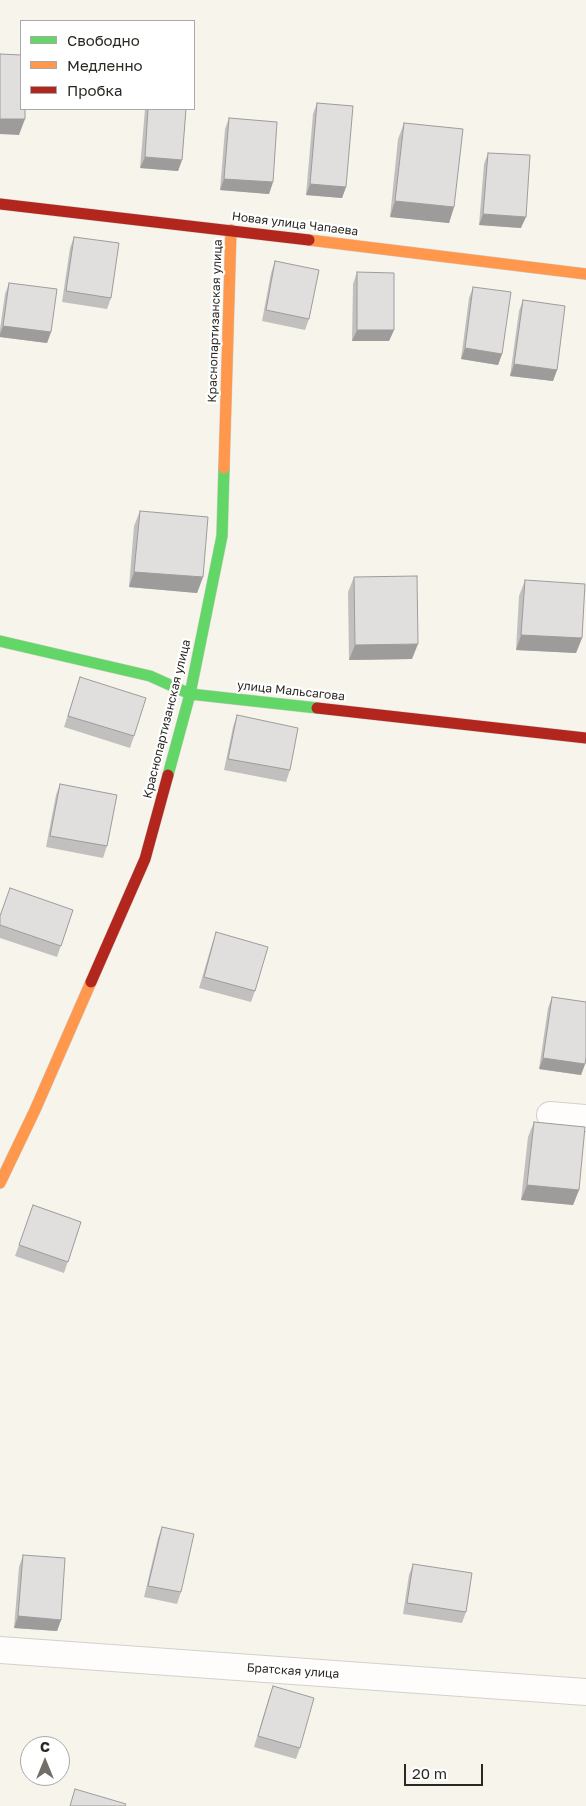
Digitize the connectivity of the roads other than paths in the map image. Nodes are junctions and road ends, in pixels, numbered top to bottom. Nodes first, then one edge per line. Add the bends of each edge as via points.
1 (0, 204) edge
2 (231, 230) junction
3 (586, 274) edge
4 (0, 641) edge
5 (190, 694) junction
6 (586, 738) edge
7 (550, 1115) dead end
8 (586, 1118) edge
9 (0, 1183) edge
10 (0, 1650) edge
11 (586, 1692) edge

1 - 2 street, Новая улица Чапаева
2 - 3 street, Новая улица Чапаева
2 - 5 street, Краснопартизанская улица via 222,536
4 - 5 street, улица Мальсагова via 150,676
5 - 6 street, улица Мальсагова
5 - 9 street, Краснопартизанская улица via 145,859
7 - 8 street
10 - 11 street, Братская улица

